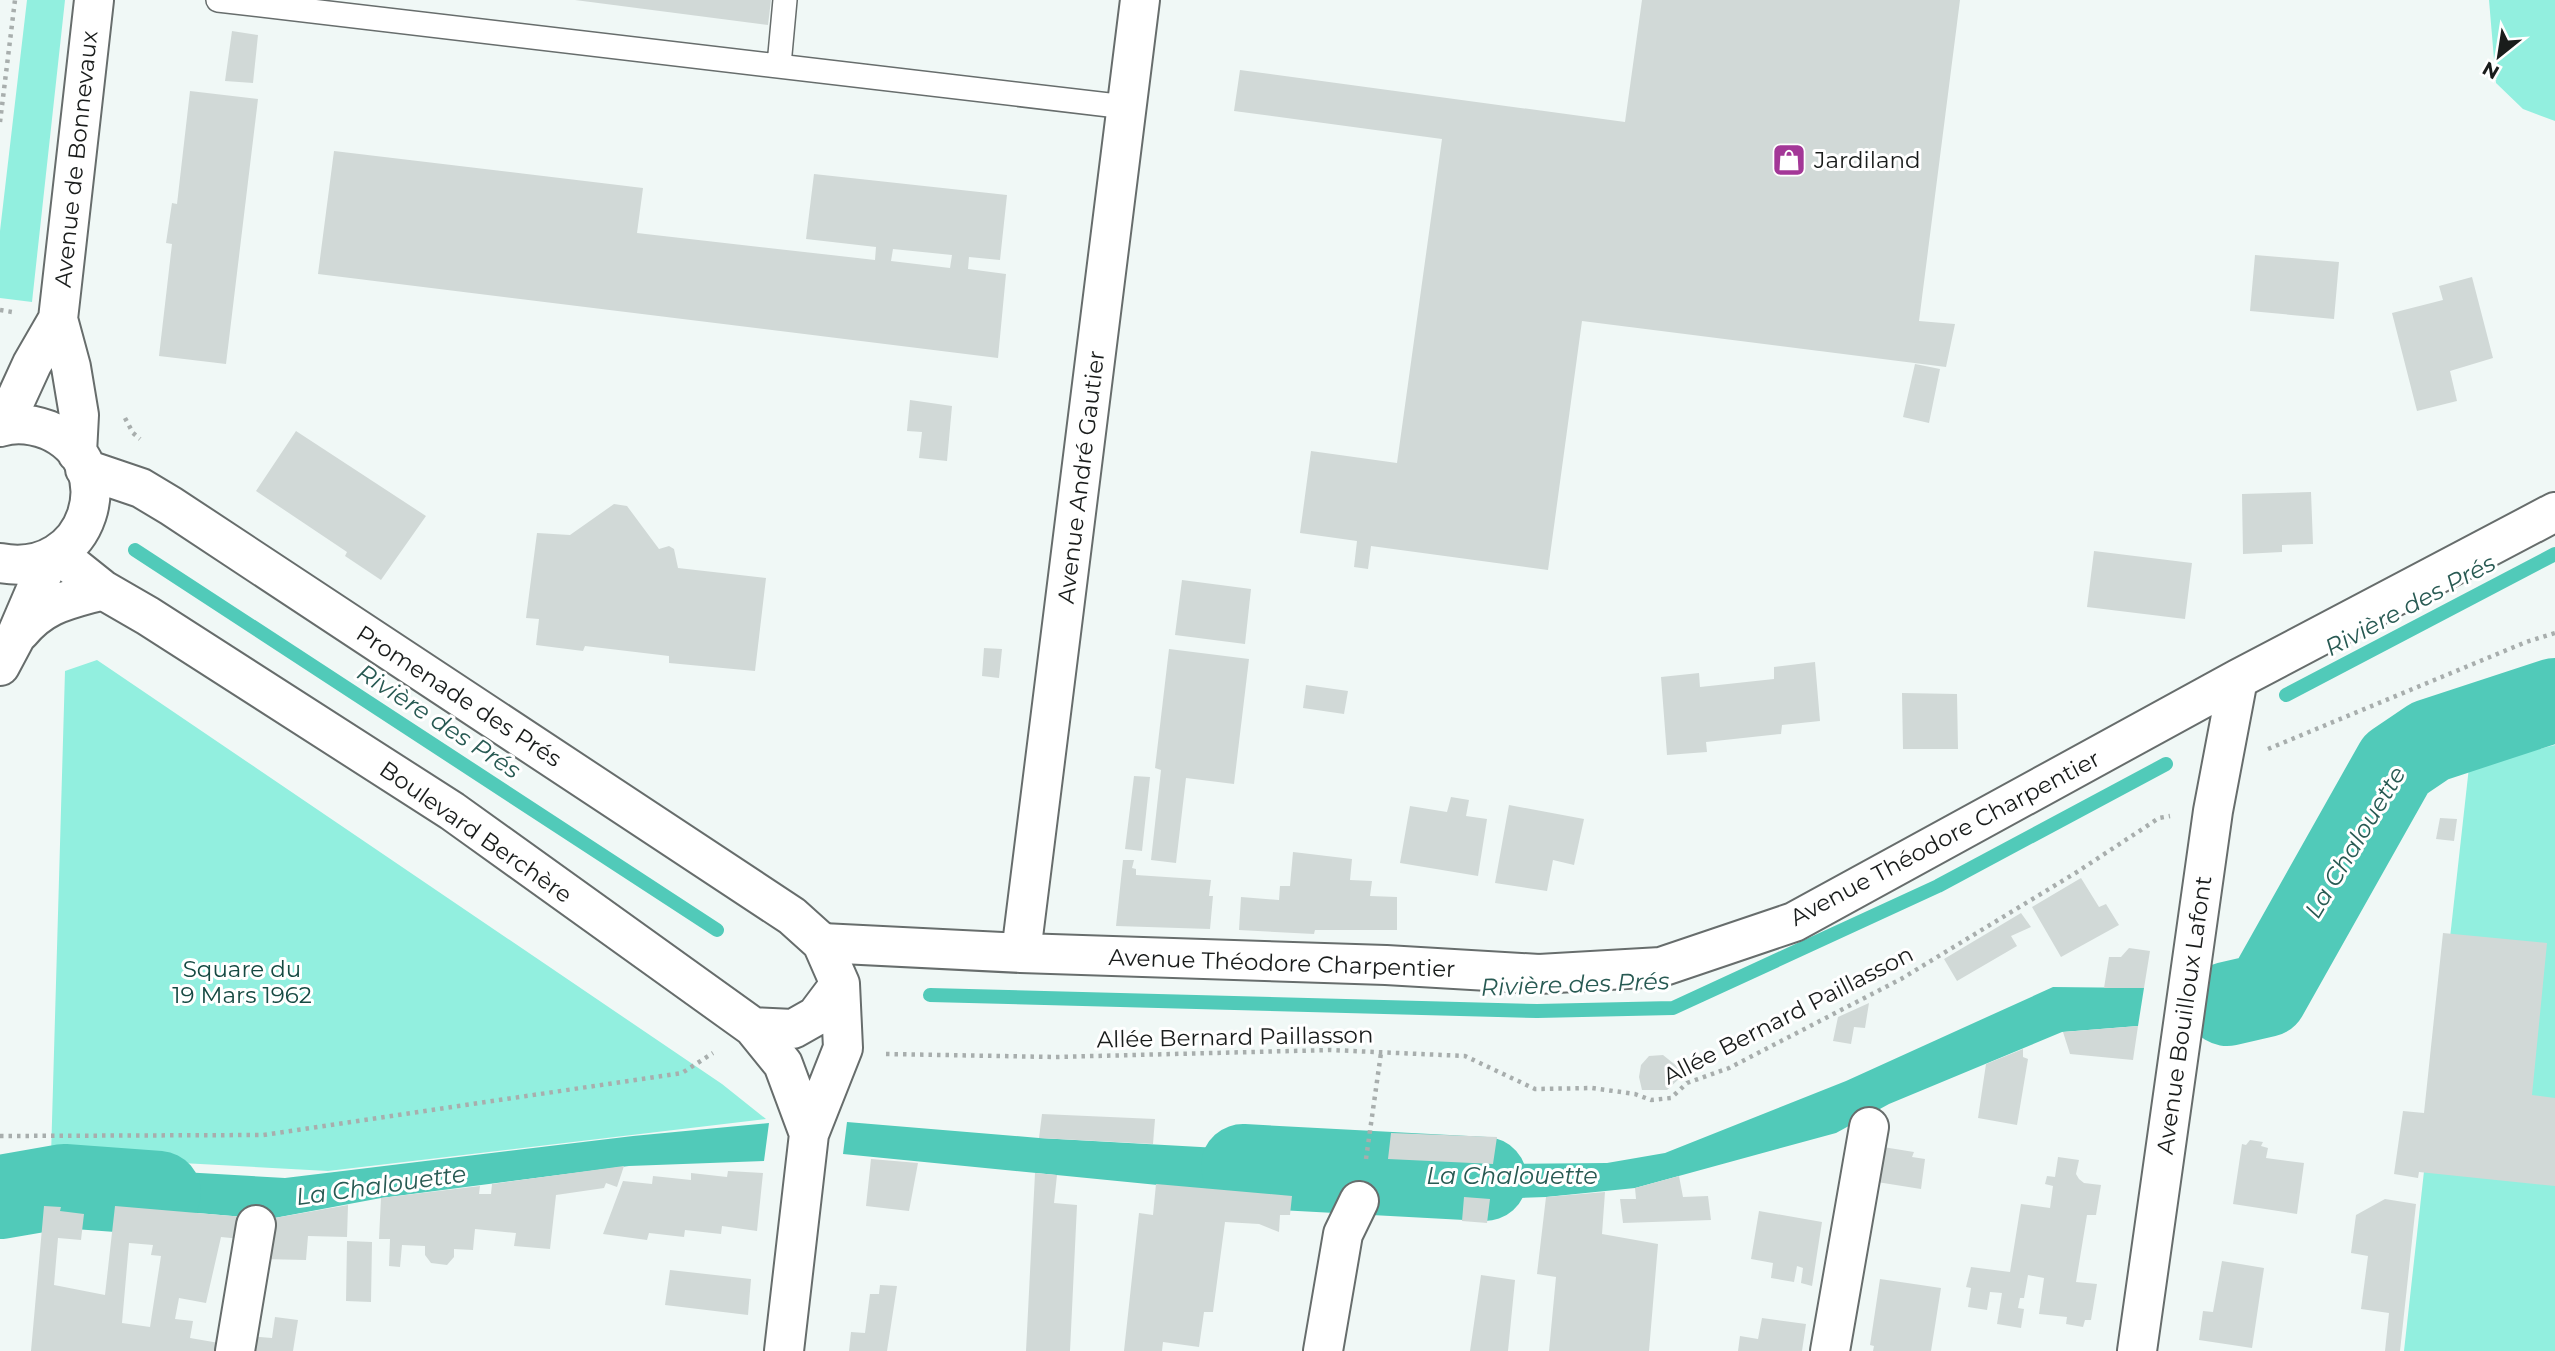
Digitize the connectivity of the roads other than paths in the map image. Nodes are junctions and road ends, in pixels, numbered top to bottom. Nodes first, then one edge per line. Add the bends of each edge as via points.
1 (94, 0) edge
2 (218, 0) edge
3 (785, 0) edge
4 (1140, 0) edge
5 (779, 65) junction
6 (1126, 107) junction
7 (58, 319) junction
8 (2, 426) edge
9 (81, 461) junction
10 (2555, 512) edge
11 (54, 556) junction
12 (0, 563) edge
13 (103, 590) junction
14 (8, 651) edge
15 (2238, 679) junction
16 (822, 943) junction
17 (1021, 953) junction
18 (840, 984) junction
19 (753, 1027) junction
20 (1869, 1127) dead end
21 (809, 1134) junction
22 (1359, 1201) dead end
23 (256, 1225) dead end
24 (235, 1351) edge
25 (784, 1351) edge
26 (1323, 1351) edge
27 (1830, 1351) edge
28 (2137, 1351) edge

1 - 7 street, Avenue de Bonnevaux
2 - 5 lane
3 - 5 lane
4 - 6 street, Avenue André Gautier
5 - 6 lane
6 - 17 street, Avenue André Gautier
7 - 8 street, Avenue de Bonnevaux
7 - 9 street, Avenue de Bonnevaux via 79,415
8 - 9 street via 31,425 57,434
9 - 11 street via 90,487 86,516 73,541
9 - 16 street, Promenade des Prés via 171,506 792,916
10 - 15 street, Avenue Théodore Charpentier
11 - 12 street via 25,565
11 - 13 street, Boulevard Berchère
11 - 14 street
13 - 14 street via 51,604 30,619
13 - 19 street, Boulevard Berchère via 452,811
15 - 17 street, Avenue Théodore Charpentier via 1794,922 1661,967 1539,974
15 - 28 street, Avenue Bouilloux Lafont via 2213,811
16 - 17 street, Avenue Théodore Charpentier
16 - 18 street
18 - 19 street via 816,1016 793,1029
18 - 21 street via 843,1052
19 - 21 street, Boulevard Berchère via 783,1064
20 - 27 street
21 - 25 street
22 - 26 street via 1343,1234
23 - 24 street

